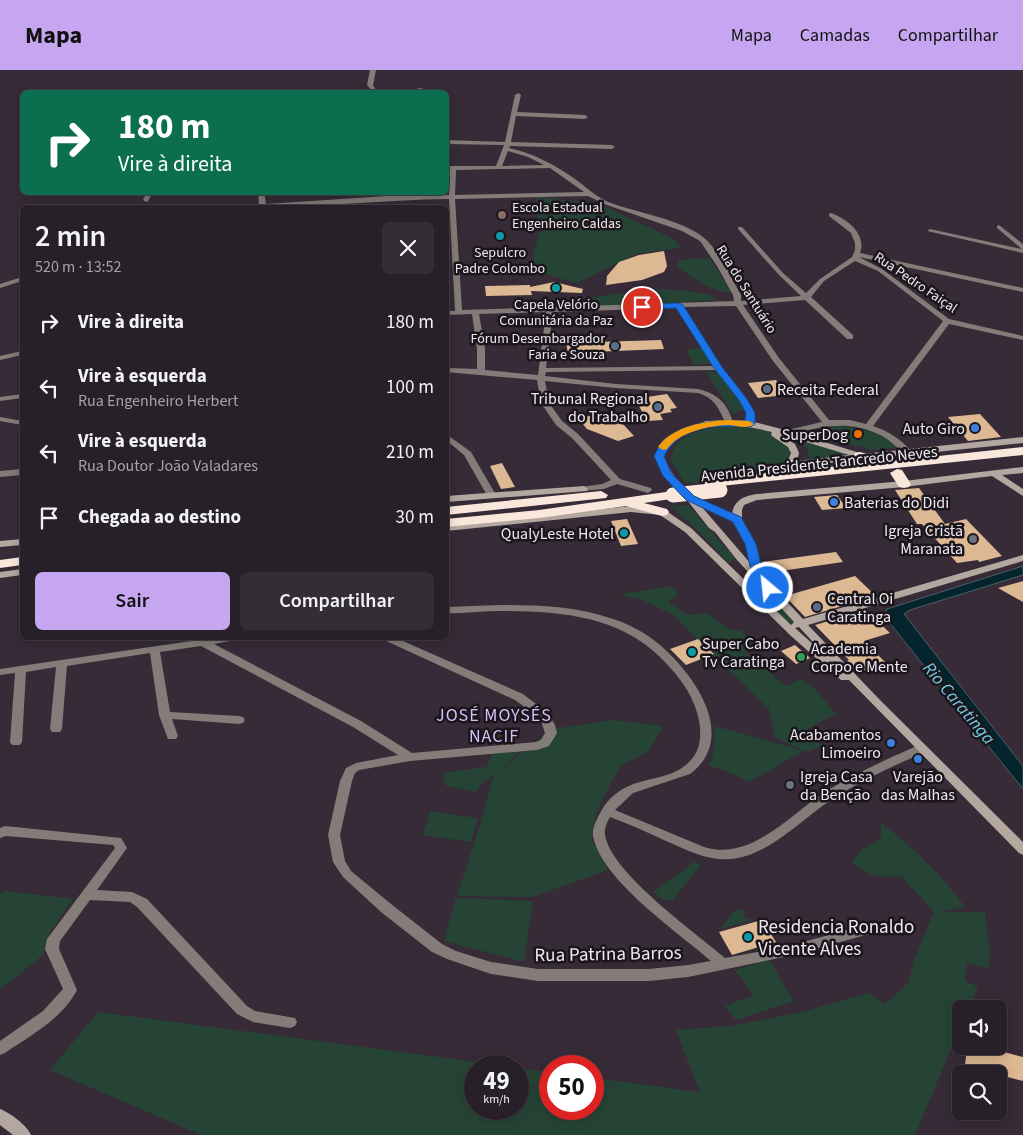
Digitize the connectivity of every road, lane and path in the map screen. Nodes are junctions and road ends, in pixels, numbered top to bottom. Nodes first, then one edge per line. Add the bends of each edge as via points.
1 (373, 70) edge
2 (374, 90) edge
3 (518, 95) dead end
4 (515, 114) junction
5 (585, 117) dead end
6 (449, 142) edge
7 (507, 146) junction
8 (612, 147) dead end
9 (551, 167) junction
10 (450, 168) edge
11 (498, 168) junction
12 (587, 194) junction
13 (148, 195) edge
14 (568, 195) junction
15 (452, 198) junction
16 (146, 200) dead end
17 (353, 204) edge
18 (607, 204) junction
19 (323, 205) edge
20 (831, 215) dead end
21 (999, 227) dead end
22 (740, 228) dead end
23 (930, 231) dead end
24 (449, 242) edge
25 (455, 242) junction
26 (1023, 247) edge
27 (1023, 251) edge
28 (856, 256) junction
29 (20, 280) edge
30 (0, 286) edge
31 (1023, 290) edge
32 (806, 298) junction
33 (738, 303) junction
34 (679, 305) junction
35 (550, 310) junction
36 (449, 313) edge
37 (459, 313) junction
38 (475, 313) junction
39 (947, 321) junction
40 (850, 337) dead end
41 (1023, 338) edge
42 (20, 353) edge
43 (0, 358) edge
44 (718, 368) junction
45 (449, 370) edge
46 (481, 372) junction
47 (542, 374) junction
48 (20, 396) edge
49 (0, 399) edge
50 (0, 419) edge
51 (729, 422) junction
52 (20, 423) edge
53 (827, 423) junction
54 (750, 424) junction
55 (868, 427) junction
56 (770, 431) junction
57 (786, 433) junction
58 (1023, 440) edge
59 (449, 441) edge
60 (907, 451) junction
61 (1023, 451) edge
62 (860, 456) junction
63 (1023, 460) edge
64 (791, 464) junction
65 (986, 464) junction
66 (1023, 470) edge
67 (20, 472) edge
68 (0, 474) edge
69 (900, 474) junction
70 (760, 479) junction
71 (617, 481) junction
72 (716, 487) junction
73 (584, 489) junction
74 (648, 490) junction
75 (668, 492) junction
76 (1023, 493) edge
77 (491, 495) junction
78 (599, 495) junction
79 (449, 498) edge
80 (690, 498) junction
81 (621, 501) junction
82 (449, 511) edge
83 (662, 512) junction
84 (725, 515) junction
85 (738, 521) junction
86 (710, 522) junction
87 (449, 523) edge
88 (449, 528) edge
89 (718, 530) junction
90 (20, 542) edge
91 (0, 544) edge
92 (20, 553) edge
93 (0, 555) edge
94 (740, 558) junction
95 (1023, 558) edge
96 (20, 561) edge
97 (0, 564) edge
98 (724, 566) junction
99 (20, 572) edge
100 (0, 574) edge
101 (759, 578) junction
102 (449, 610) edge
103 (802, 623) junction
104 (788, 628) junction
105 (216, 640) edge
106 (392, 640) edge
107 (202, 642) junction
108 (155, 650) junction
109 (62, 663) junction
110 (21, 670) junction
111 (0, 672) edge
112 (876, 703) junction
113 (165, 715) junction
114 (239, 720) dead end
115 (56, 729) dead end
116 (172, 736) dead end
117 (16, 742) dead end
118 (921, 749) junction
119 (410, 757) junction
120 (607, 811) junction
121 (0, 832) edge
122 (1023, 850) edge
123 (87, 894) junction
124 (872, 928) dead end
125 (723, 964) junction
126 (290, 1022) dead end
127 (0, 1049) edge
128 (0, 1116) edge
129 (24, 1135) edge

1 - 2 street via 370,85
3 - 4 street
4 - 5 street
4 - 7 street
6 - 7 street
7 - 8 street
7 - 9 street
7 - 11 street
9 - 11 street
9 - 12 street
10 - 11 street
10 - 15 street
12 - 14 street
12 - 18 street
13 - 16 street
14 - 15 street
14 - 18 street
15 - 17 street
15 - 25 street
17 - 19 street
18 - 33 street, Rua do Santuário via 701,239 737,295
20 - 28 street via 853,230 859,242
21 - 26 street
22 - 32 street
23 - 27 street
24 - 25 street
25 - 37 street
28 - 31 street
28 - 32 street via 822,280
28 - 39 street, Rua Pedro Faiçal via 880,270
29 - 30 street
32 - 33 street
32 - 40 street
33 - 34 street
33 - 53 street, Rua do Santuário via 776,359
34 - 35 street
34 - 44 street
35 - 38 street
35 - 47 street
36 - 37 street
37 - 38 street
38 - 46 street
39 - 41 street, Rua Pedro Faiçal
39 - 55 street
42 - 43 street
44 - 47 street
44 - 54 street via 743,399 750,413
45 - 46 street
46 - 47 street
47 - 51 street via 708,393 719,400
47 - 71 street via 545,404 559,423
48 - 49 street
50 - 52 street
51 - 54 main road
51 - 80 main road via 706,424 666,442 659,456 667,474
53 - 55 street
53 - 57 street
54 - 56 main road
55 - 60 street via 892,437
56 - 57 main road
56 - 64 main road via 792,446 795,453
57 - 62 main road
58 - 60 main road, Avenida Presidente Tancredo Neves
59 - 77 street via 468,454
60 - 62 main road, Avenida Presidente Tancredo Neves
61 - 65 highway
62 - 64 main road, Avenida Presidente Tancredo Neves
62 - 69 highway
63 - 65 highway
64 - 70 highway
65 - 66 main road
65 - 69 highway, Avenida Presidente Tancredo Neves
65 - 76 main road
67 - 68 street
69 - 70 highway, Avenida Presidente Tancredo Neves
69 - 72 highway, Avenida Presidente Tancredo Neves
69 - 85 main road, Avenida Presidente Tancredo Neves via 752,498 737,506
70 - 72 highway, Avenida Presidente Tancredo Neves
71 - 73 street
71 - 74 street
72 - 75 highway, Avenida Presidente Tancredo Neves, bridge
73 - 77 main road
73 - 78 highway
74 - 75 highway, Avenida Presidente Tancredo Neves
74 - 78 highway, Avenida Presidente Tancredo Neves
75 - 81 highway, Avenida Presidente Tancredo Neves
77 - 79 main road
78 - 82 highway, Avenida Presidente Tancredo Neves
80 - 84 main road
80 - 86 main road
81 - 83 highway
81 - 87 highway, Avenida Presidente Tancredo Neves via 539,514
83 - 88 main road via 631,509
83 - 98 main road via 688,530
84 - 85 main road
84 - 86 main road via 712,518
85 - 89 main road via 739,526 733,530
85 - 101 main road via 751,544
86 - 89 main road
89 - 94 main road
90 - 91 main road
92 - 93 highway
94 - 98 main road
94 - 101 main road
95 - 103 main road
96 - 97 highway
98 - 104 main road
99 - 100 main road
101 - 103 main road
102 - 120 street via 528,608 577,612 637,632 674,665 697,697 705,748 699,760 688,769 629,789
103 - 104 main road
103 - 112 main road
104 - 112 main road
105 - 107 street
106 - 119 street, Rua Patrina Barros via 520,697 550,725 551,734 545,743 537,746
107 - 108 street
107 - 119 street via 357,724
108 - 109 street
108 - 113 street
109 - 110 street
109 - 115 street
110 - 111 street
110 - 117 street
112 - 118 main road
113 - 114 street
113 - 116 street
118 - 120 street via 833,793 767,841 729,855 696,848
118 - 122 main road
119 - 125 street, Rua Patrina Barros via 368,763 350,771 337,816 335,851 347,874 437,948 491,968 538,975 649,975
120 - 125 street via 600,822 599,835 604,852 618,871
121 - 123 street via 117,841 121,848
123 - 126 street via 132,897 142,903 242,1010 253,1016
123 - 127 street via 54,939 52,949 70,990 65,999
124 - 125 street
128 - 129 main road

